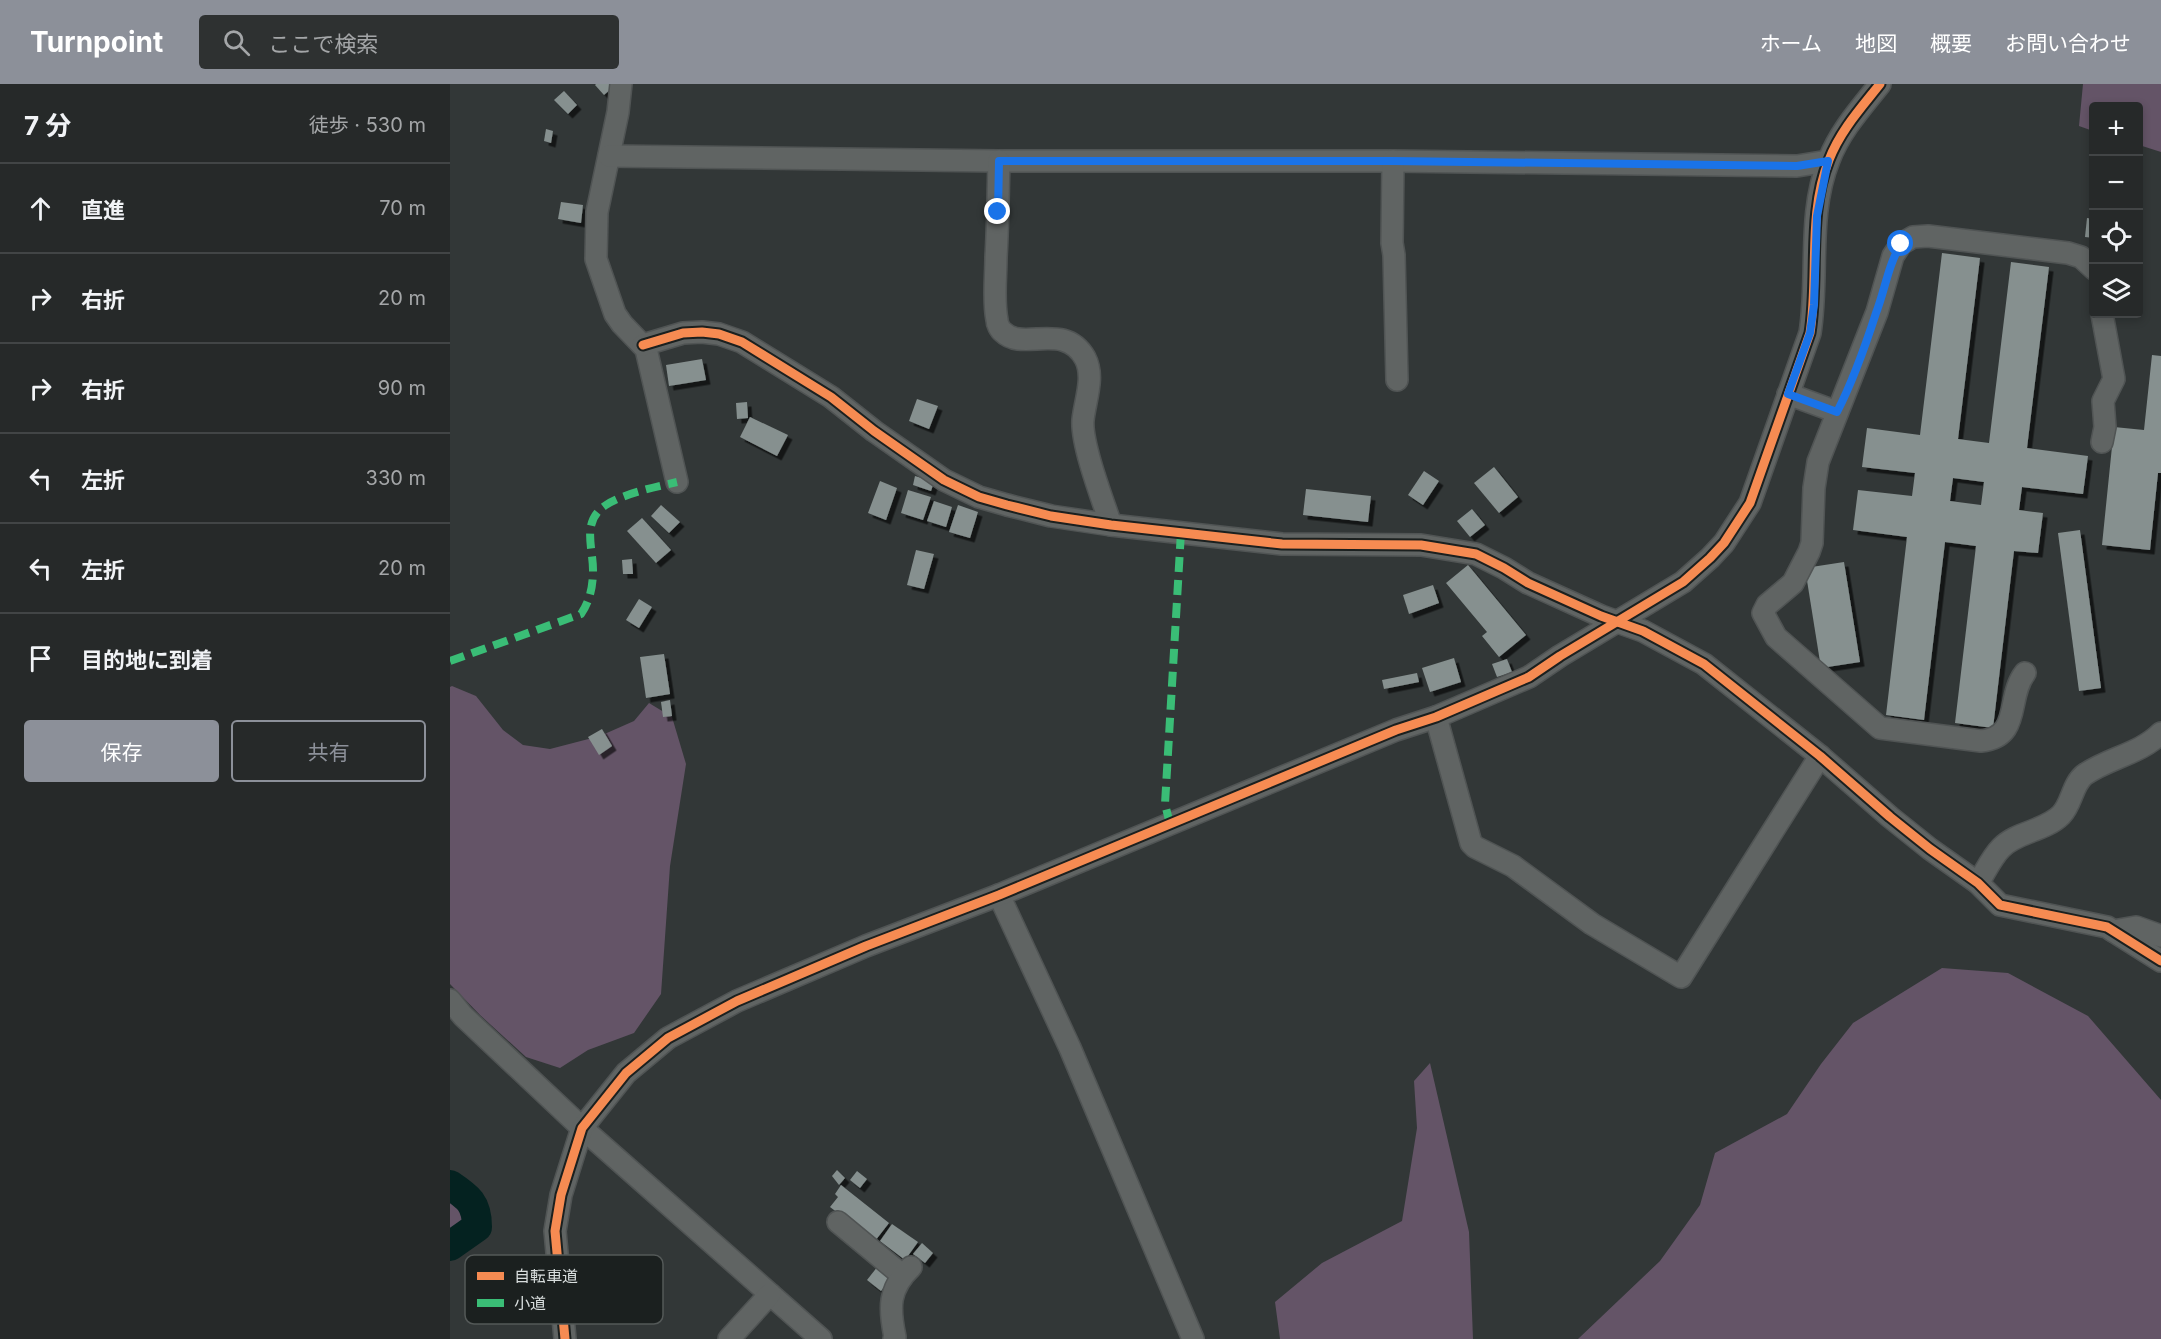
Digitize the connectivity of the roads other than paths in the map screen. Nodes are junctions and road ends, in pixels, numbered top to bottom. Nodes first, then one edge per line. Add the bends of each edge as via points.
1 (621, 84) edge
2 (1880, 84) edge
3 (609, 156) junction
4 (999, 161) junction
5 (1393, 161) junction
6 (1828, 161) junction
7 (2089, 264) edge
8 (2103, 318) edge
9 (643, 345) junction
10 (1397, 380) dead end
11 (1788, 394) junction
12 (1837, 412) junction
13 (2102, 442) dead end
14 (677, 482) dead end
15 (1111, 525) junction
16 (1620, 622) junction
17 (2025, 673) dead end
18 (1436, 717) junction
19 (2161, 733) edge
20 (1820, 756) junction
21 (1978, 883) junction
22 (999, 895) junction
23 (2113, 931) junction
24 (2161, 936) edge
25 (2161, 961) edge
26 (450, 1000) edge
27 (582, 1128) junction
28 (838, 1222) dead end
29 (557, 1255) edge
30 (770, 1294) junction
31 (564, 1324) edge
32 (565, 1339) edge
33 (729, 1339) edge
34 (821, 1339) edge
35 (894, 1339) edge
36 (1193, 1339) edge

1 - 3 street
2 - 6 street via 1849,123
3 - 4 street
3 - 9 street via 597,212 596,259 615,314
4 - 5 street
4 - 15 street via 997,322 1002,332 1015,338 1071,342 1084,357 1090,375 1083,422
5 - 6 street via 1797,166
5 - 10 street
6 - 11 street via 1817,216 1810,333
7 - 12 street via 2081,257 2068,254 1928,236 1913,237 1901,244 1893,256 1877,312
8 - 13 street via 2114,379 2103,401
9 - 14 street
9 - 15 street via 683,333 702,332 742,342 831,397 954,486 978,497 1051,516
11 - 12 street
11 - 16 street via 1750,503 1724,543 1683,582
12 - 17 street via 1818,462 1809,552 1793,583 1763,613 1776,637 1880,728 1896,731 1992,740 2003,734 2011,719 2017,686
15 - 16 street via 1282,544 1421,545 1476,554 1559,598
16 - 18 street via 1529,677
16 - 20 street via 1704,664
18 - 20 street via 1471,843 1513,867 1592,924 1681,977
18 - 22 street via 1396,730
19 - 21 street via 2144,746 2084,776 2059,817 2001,847
20 - 21 street via 1890,817
21 - 23 street via 2000,905
22 - 27 street via 747,996 668,1038 626,1073
22 - 36 street via 1070,1048
23 - 24 street via 2136,927
23 - 25 street
26 - 27 street
27 - 29 street via 561,1195 555,1232
27 - 30 street
28 - 35 street via 907,1271 893,1296 890,1313
30 - 33 street
30 - 34 street
31 - 32 street

